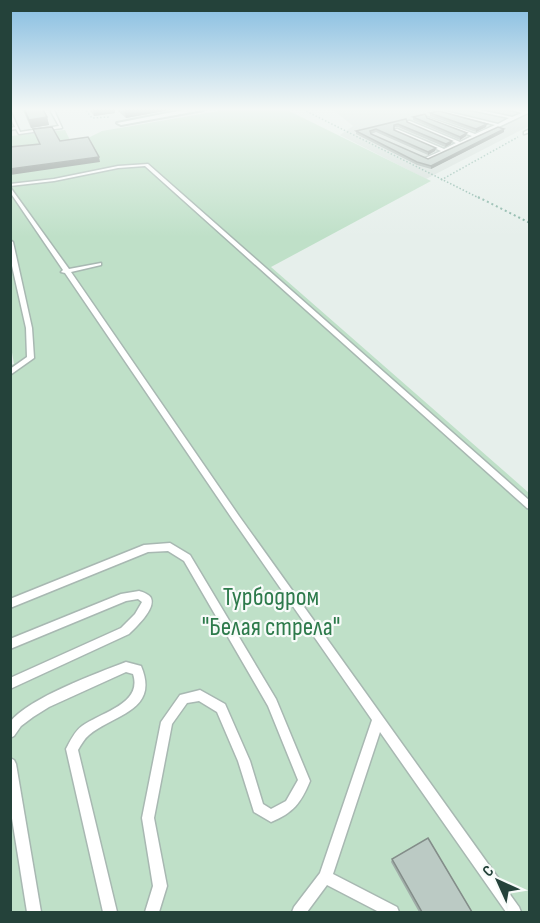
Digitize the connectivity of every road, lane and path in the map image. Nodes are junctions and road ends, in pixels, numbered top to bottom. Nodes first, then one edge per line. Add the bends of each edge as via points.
1 (384, 151) edge
2 (445, 151) edge
3 (495, 151) edge
4 (417, 155) edge
5 (441, 180) junction
6 (12, 192) edge
7 (530, 223) edge
8 (10, 242) edge
9 (99, 264) dead end
10 (66, 271) junction
11 (10, 374) edge
12 (530, 506) edge
13 (10, 604) edge
14 (10, 644) edge
15 (10, 684) edge
16 (378, 720) junction
17 (10, 732) edge
18 (10, 764) edge
19 (325, 877) junction
20 (34, 912) edge
21 (110, 912) edge
22 (152, 912) edge
23 (299, 912) edge
24 (392, 912) edge
25 (514, 912) edge

1 - 5 path
2 - 4 lane via 428,159
3 - 5 path
5 - 7 path
6 - 10 lane
6 - 12 lane via 118,167 146,165
8 - 11 lane via 29,328 31,358
9 - 10 lane
10 - 16 lane
13 - 22 lane via 147,548 170,547 187,558 272,704 304,782 290,805 272,816 258,808 244,761 220,708 200,695 184,699 167,722 148,818 160,886
14 - 15 lane via 125,597 139,595 147,600 138,619 125,631
16 - 19 lane
16 - 25 lane
17 - 21 lane via 31,710 126,667 137,670 140,693 126,708 84,731 72,749
18 - 20 lane
19 - 23 lane
19 - 24 lane

